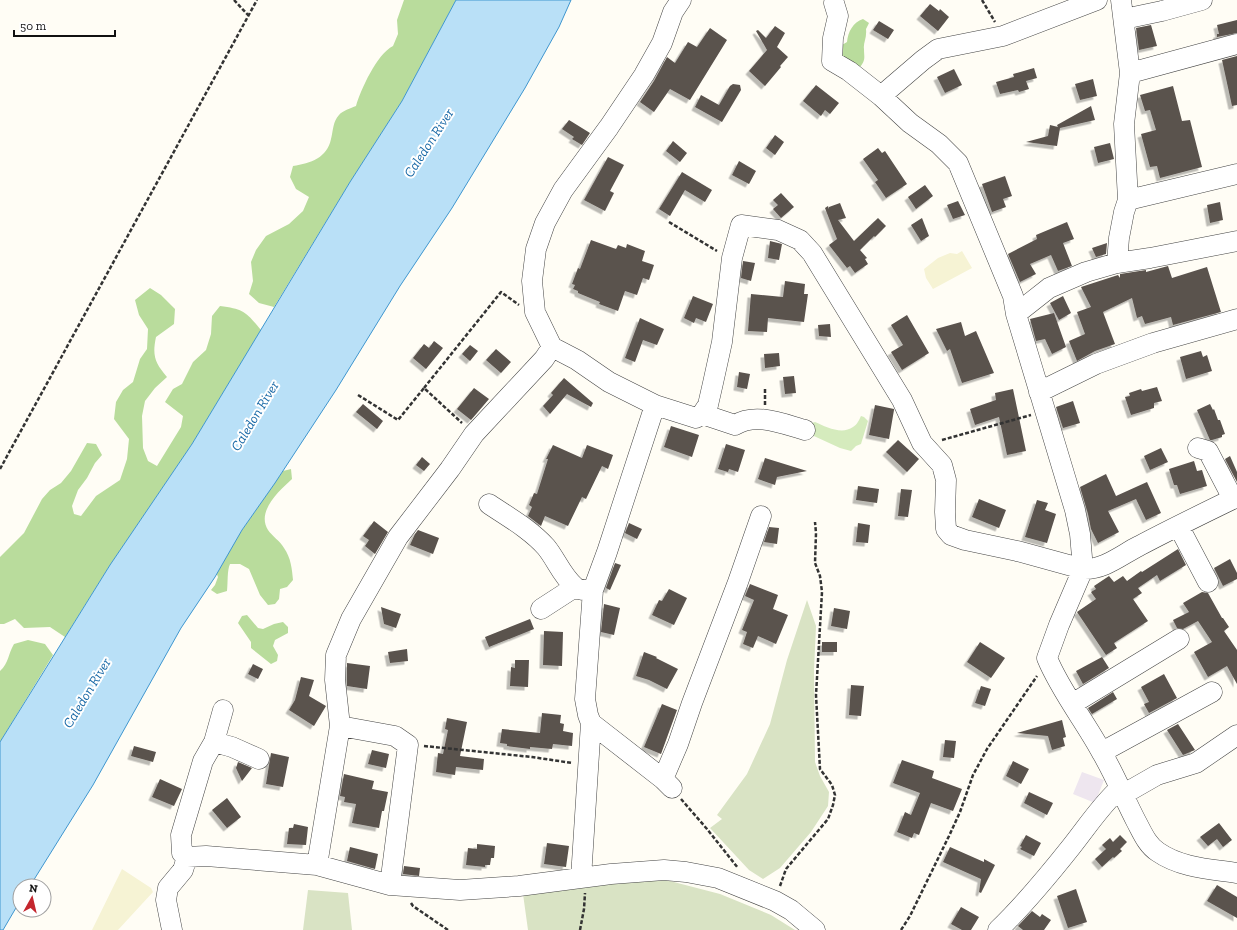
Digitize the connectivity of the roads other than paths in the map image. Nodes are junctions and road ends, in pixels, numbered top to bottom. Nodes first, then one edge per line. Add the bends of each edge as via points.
1 (680, 0) edge
2 (1097, 0) edge
3 (1121, 0) edge
4 (1202, 0) edge
5 (833, 1) edge
6 (1124, 20) junction
7 (1237, 44) edge
8 (1130, 73) junction
9 (881, 96) junction
10 (1237, 174) edge
11 (1128, 200) junction
12 (1237, 240) edge
13 (1117, 263) junction
14 (1016, 314) junction
15 (1237, 319) edge
16 (552, 347) junction
17 (1039, 392) junction
18 (655, 405) junction
19 (702, 414) junction
20 (805, 430) dead end
21 (1198, 448) dead end
22 (1235, 498) edge
23 (488, 504) dead end
24 (761, 516) dead end
25 (1179, 526) junction
26 (1083, 569) junction
27 (1208, 582) dead end
28 (584, 588) junction
29 (541, 609) dead end
30 (1179, 639) dead end
31 (1212, 692) dead end
32 (1072, 704) junction
33 (223, 710) dead end
34 (591, 723) junction
35 (340, 726) junction
36 (1237, 735) edge
37 (214, 742) junction
38 (1102, 752) junction
39 (259, 759) dead end
40 (1121, 791) junction
41 (186, 857) junction
42 (317, 865) junction
43 (1237, 873) edge
44 (583, 878) junction
45 (397, 885) junction
46 (172, 930) edge
47 (815, 930) edge
48 (998, 930) edge

1 - 16 street via 662,43 644,75 563,190 545,223 536,249 532,281 535,312
2 - 9 street via 1003,36 938,49
3 - 6 street
4 - 6 street
5 - 9 street via 838,16 833,38 832,61
6 - 8 street
7 - 8 street
8 - 11 street via 1124,124
9 - 14 street via 958,163 1012,296
10 - 11 street
11 - 13 street via 1119,238
12 - 13 street
13 - 14 street via 1086,272 1050,288
14 - 17 street
15 - 17 street via 1166,339 1096,364
16 - 18 street via 577,360 609,382
16 - 35 street via 544,359 474,434 398,536 351,619 336,655 335,680
17 - 26 street via 1075,510
18 - 19 street via 696,418
18 - 28 street via 609,545
19 - 20 street via 736,425 742,421 759,418
19 - 26 street via 708,405 722,342 732,258 742,225 778,230 800,240 815,259 902,400 922,443 942,465 946,480 946,529 951,535
21 - 22 street via 1208,451
22 - 25 street
23 - 28 street via 538,539 566,577
24 - 34 street via 692,703 667,784
25 - 26 street via 1113,561 1093,569
25 - 27 street
26 - 32 street via 1047,658
28 - 29 street
28 - 34 street via 585,699
30 - 32 street
31 - 38 street
32 - 38 street
33 - 37 street
34 - 44 street
35 - 42 street
35 - 45 street via 395,736 408,745
36 - 40 street via 1196,763 1158,775
37 - 39 street
37 - 41 street via 203,760 182,835 182,853
38 - 40 street
40 - 43 street via 1150,845 1158,852 1180,863
40 - 48 street via 1107,799 1024,904
41 - 42 street via 206,856
41 - 46 street via 183,870 168,888 166,900
42 - 45 street
44 - 45 street via 460,890
44 - 47 street via 664,870 718,878 775,901 791,910

